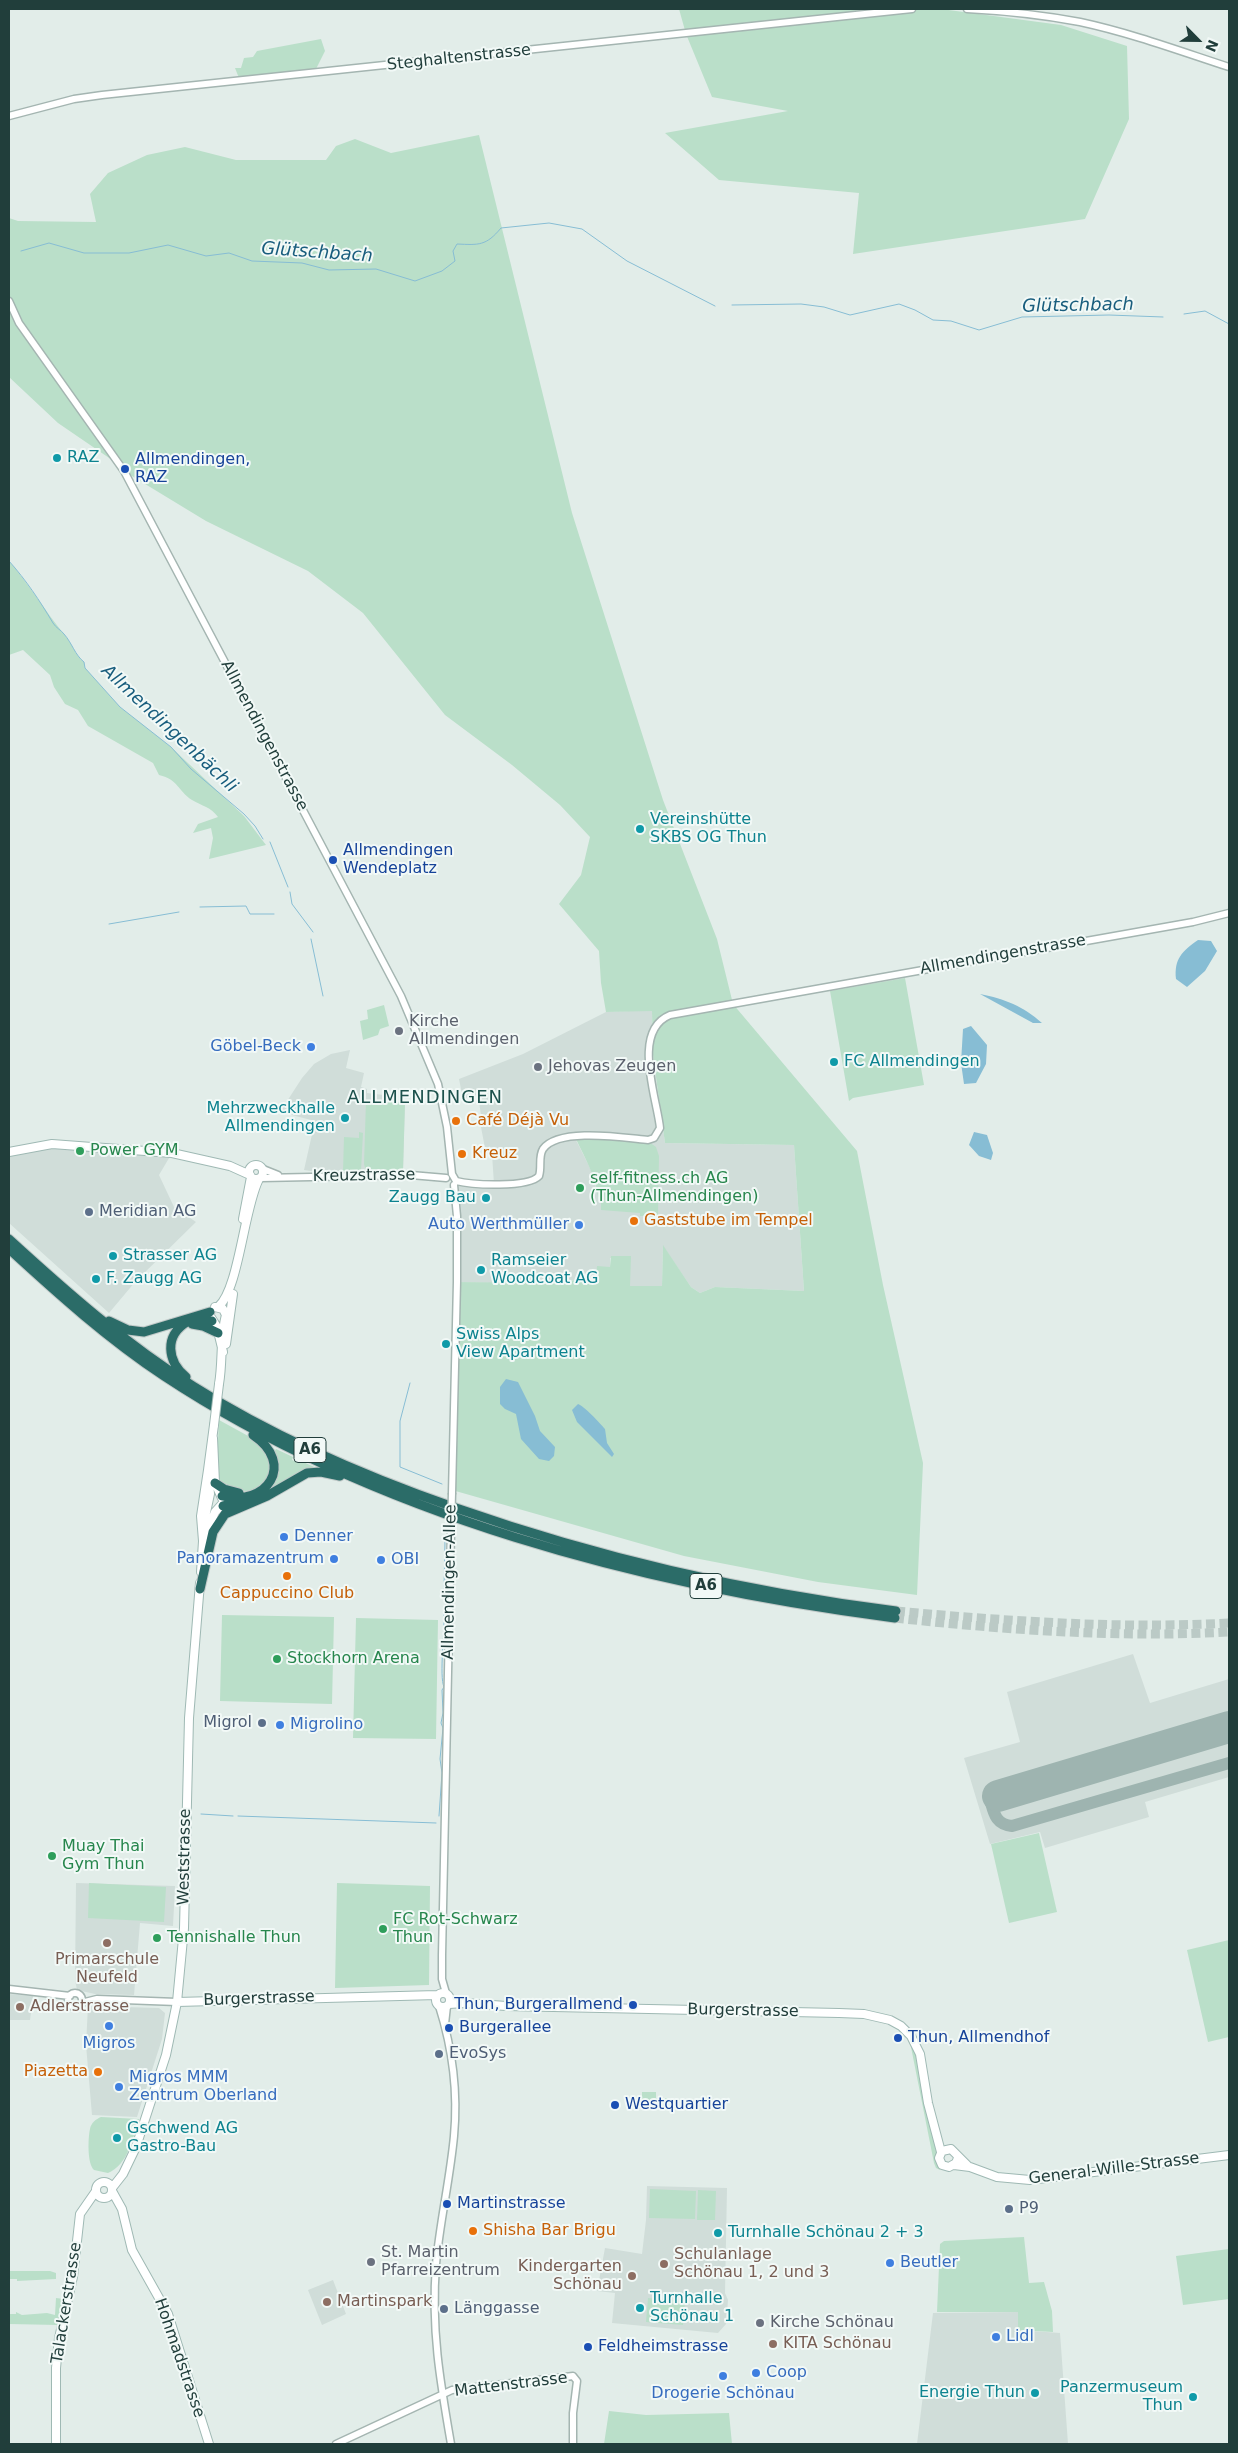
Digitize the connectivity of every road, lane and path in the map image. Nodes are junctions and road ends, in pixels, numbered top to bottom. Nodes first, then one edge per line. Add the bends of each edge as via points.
1 (912, 9) edge
2 (967, 9) edge
3 (1229, 67) edge
4 (9, 116) edge
5 (9, 301) edge
6 (1229, 913) edge
7 (9, 1152) edge
8 (230, 1166) junction
9 (252, 1166) junction
10 (263, 1169) junction
11 (282, 1176) junction
12 (449, 1176) junction
13 (255, 1177) junction
14 (455, 1183) junction
15 (9, 1239) edge
16 (9, 1249) edge
17 (235, 1269) junction
18 (66, 1291) junction
19 (233, 1294) junction
20 (226, 1313) junction
21 (214, 1316) junction
22 (224, 1322) junction
23 (178, 1329) junction
24 (218, 1333) junction
25 (223, 1352) junction
26 (213, 1403) junction
27 (213, 1438) junction
28 (208, 1470) junction
29 (215, 1483) junction
30 (376, 1486) junction
31 (210, 1495) junction
32 (221, 1495) junction
33 (250, 1498) junction
34 (208, 1504) junction
35 (220, 1508) junction
36 (202, 1528) junction
37 (203, 1541) junction
38 (200, 1589) junction
39 (9, 1989) edge
40 (54, 1995) junction
41 (79, 1995) junction
42 (70, 1996) junction
43 (98, 1999) junction
44 (443, 2000) junction
45 (177, 2002) junction
46 (80, 2003) junction
47 (69, 2004) junction
48 (938, 2135) junction
49 (949, 2149) junction
50 (941, 2152) junction
51 (1229, 2155) edge
52 (956, 2161) junction
53 (127, 2166) junction
54 (105, 2182) junction
55 (112, 2190) junction
56 (96, 2191) junction
57 (102, 2197) junction
58 (80, 2221) junction
59 (443, 2394) junction
60 (56, 2444) edge
61 (209, 2444) edge
62 (336, 2444) edge
63 (451, 2444) edge
64 (573, 2444) edge

1 - 4 street, Steghaltenstrasse via 102,95
2 - 3 street via 1034,14 1081,22 1143,38
5 - 12 street, Allmendingenstrasse via 19,323 124,471 394,981 438,1084 447,1127
6 - 14 street, Allmendingenstrasse via 673,1014 657,1024 649,1050 660,1128 654,1138 602,1135 566,1139 544,1148 540,1173 533,1181
7 - 8 main road via 62,1144 181,1154
8 - 9 main road
8 - 13 main road
9 - 10 main road via 259,1165
9 - 13 main road
10 - 11 street, Kreuzstrasse
10 - 13 main road
11 - 12 street, Kreuzstrasse
11 - 13 street, Kreuzstrasse
12 - 14 street via 447,1183
13 - 17 main road, Weststrasse via 243,1218 244,1229
14 - 44 street, Allmendingen-Allee, bridge via 457,1262
15 - 18 highway, A6
16 - 26 highway, A6 via 119,1344
17 - 19 main road, Weststrasse
17 - 21 main road, Weststrasse via 226,1298
18 - 21 highway, A6 via 111,1323 133,1331 157,1330 190,1317
18 - 26 highway, A6
19 - 20 main road, Weststrasse
19 - 25 main road, Weststrasse via 228,1340
20 - 21 main road
20 - 22 main road, Weststrasse
21 - 22 main road
21 - 23 highway via 190,1321
21 - 24 main road, Weststrasse
22 - 25 main road, Weststrasse
23 - 24 highway via 196,1324
23 - 26 highway via 170,1344 175,1365 206,1389
24 - 25 main road, Weststrasse
25 - 27 main road, Weststrasse, bridge
26 - 30 highway, A6 via 288,1448
26 - 30 highway, A6 via 326,1458 429,1499 522,1530 712,1580 895,1614 761,1597 635,1570 511,1534
26 - 33 highway via 272,1453 275,1466 272,1479
27 - 28 main road, Weststrasse
27 - 29 main road, Weststrasse
28 - 31 main road, Weststrasse
28 - 36 main road via 202,1500
29 - 32 main road, Weststrasse
29 - 33 highway
30 - 33 highway via 314,1472
31 - 32 main road
31 - 34 main road, Weststrasse
32 - 33 highway
32 - 35 main road, Weststrasse
33 - 35 highway
33 - 38 highway via 227,1512 217,1524 211,1537
34 - 35 main road
34 - 36 main road, Weststrasse
35 - 37 main road, Weststrasse
36 - 37 main road, Weststrasse
37 - 38 main road, Weststrasse
38 - 45 main road, Weststrasse via 189,1724 184,1928
39 - 40 street
40 - 42 street
40 - 47 street
41 - 42 street, Burgerstrasse
41 - 43 street, Burgerstrasse
41 - 46 street
42 - 47 street
43 - 45 street, Burgerstrasse
43 - 46 street, Burgerstrasse
44 - 45 main road, Burgerstrasse via 381,1995
44 - 48 main road, Burgerstrasse via 515,2006 840,2013 883,2018 904,2028 917,2045
44 - 59 street via 456,2103 436,2270 434,2332
45 - 53 main road, Weststrasse via 164,2065
46 - 47 street, Burgerstrasse via 75,2007
48 - 49 main road, Burgerstrasse
48 - 50 main road, Burgerstrasse
49 - 50 main road
49 - 52 main road via 954,2151
50 - 52 main road via 942,2165 949,2167
51 - 52 main road, General-Wille-Strasse via 1030,2180 997,2177
53 - 54 main road
53 - 55 main road, Weststrasse
54 - 55 main road
54 - 56 main road via 98,2184
55 - 57 main road via 108,2196
55 - 61 main road, Hohmadstrasse via 122,2209 131,2247 168,2314
56 - 57 main road
56 - 58 main road, Talackerstrasse via 82,2209
57 - 58 main road, Talackerstrasse via 90,2206
58 - 60 main road, Talackerstrasse via 73,2277 57,2355
59 - 62 street, Mattenstrasse
59 - 63 street
59 - 64 street, Mattenstrasse via 476,2386 576,2377

